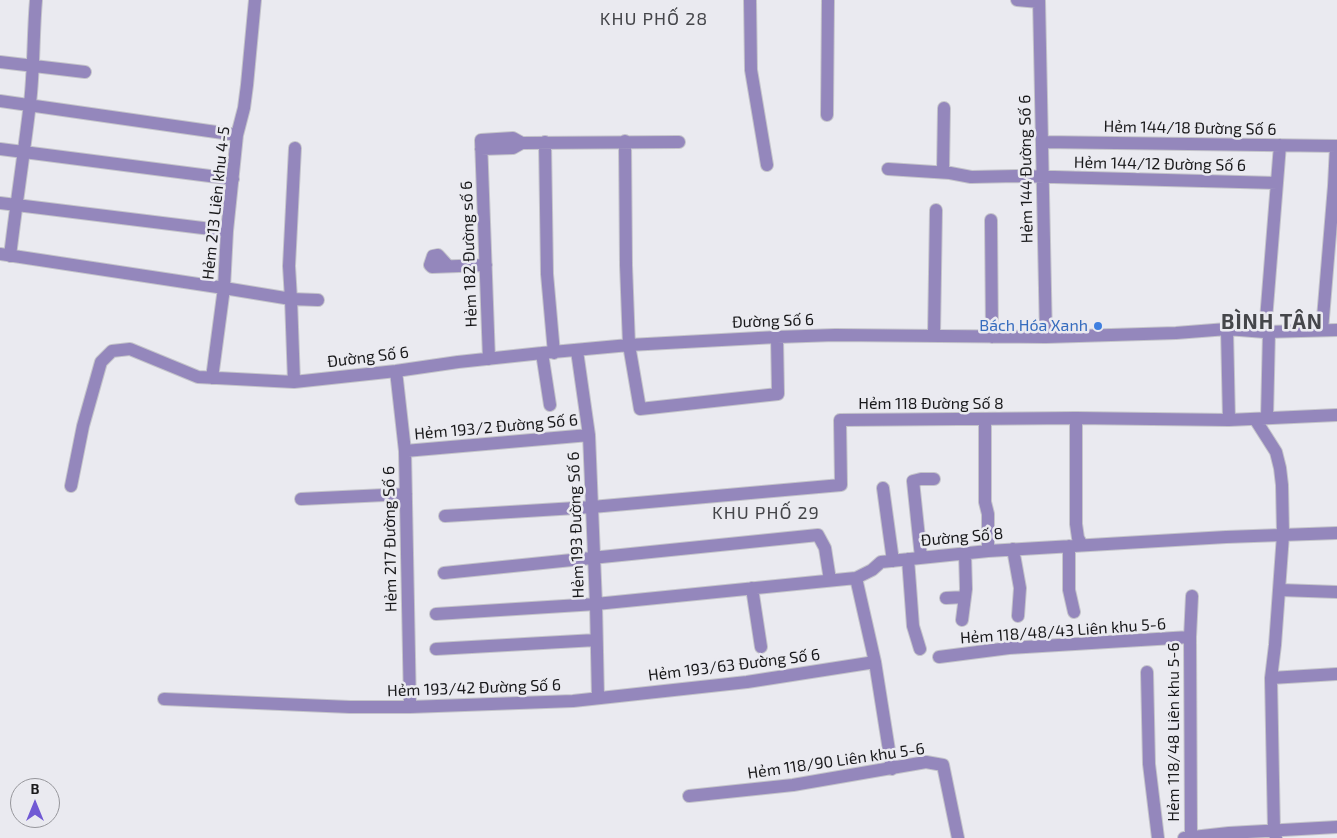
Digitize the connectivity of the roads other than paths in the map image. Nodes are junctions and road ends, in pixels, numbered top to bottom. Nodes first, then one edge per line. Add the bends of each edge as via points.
1 (36, 0) edge
2 (255, 0) edge
3 (750, 0) edge
4 (828, 0) edge
5 (1017, 0) edge
6 (1039, 1) edge
7 (0, 62) edge
8 (33, 65) junction
9 (85, 72) dead end
10 (0, 101) edge
11 (30, 105) junction
12 (944, 108) dead end
13 (827, 116) dead end
14 (237, 135) junction
15 (625, 141) junction
16 (545, 142) junction
17 (679, 142) dead end
18 (1042, 142) junction
19 (1280, 145) junction
20 (1336, 146) edge
21 (294, 148) dead end
22 (0, 149) edge
23 (23, 152) junction
24 (767, 166) dead end
25 (888, 169) dead end
26 (943, 172) junction
27 (1043, 177) junction
28 (233, 179) junction
29 (1277, 184) junction
30 (1336, 186) edge
31 (0, 204) edge
32 (17, 206) junction
33 (936, 210) dead end
34 (991, 220) dead end
35 (227, 232) junction
36 (5, 255) edge
37 (486, 265) junction
38 (448, 266) dead end
39 (224, 288) junction
40 (291, 299) junction
41 (318, 300) dead end
42 (1227, 329) junction
43 (1322, 330) junction
44 (1337, 330) edge
45 (1267, 332) junction
46 (777, 336) junction
47 (934, 336) junction
48 (1046, 336) junction
49 (992, 337) junction
50 (629, 345) junction
51 (577, 351) junction
52 (548, 353) junction
53 (489, 358) junction
54 (396, 371) junction
55 (212, 378) junction
56 (294, 382) junction
57 (550, 404) dead end
58 (1337, 415) edge
59 (1076, 418) junction
60 (1261, 419) junction
61 (984, 420) junction
62 (1230, 420) junction
63 (589, 435) junction
64 (405, 451) junction
65 (934, 479) dead end
66 (71, 486) dead end
67 (883, 488) dead end
68 (406, 494) junction
69 (301, 499) dead end
70 (592, 507) junction
71 (446, 516) dead end
72 (1337, 533) edge
73 (1283, 535) junction
74 (1076, 546) junction
75 (1013, 549) junction
76 (988, 551) junction
77 (965, 553) junction
78 (594, 557) junction
79 (921, 557) junction
80 (908, 559) junction
81 (893, 562) junction
82 (444, 573) dead end
83 (856, 578) junction
84 (830, 580) junction
85 (752, 588) junction
86 (1280, 590) junction
87 (1337, 592) edge
88 (1192, 596) dead end
89 (965, 597) junction
90 (946, 598) dead end
91 (596, 604) junction
92 (1074, 612) dead end
93 (436, 614) dead end
94 (1018, 616) dead end
95 (962, 620) dead end
96 (1190, 637) junction
97 (596, 640) junction
98 (761, 647) dead end
99 (436, 649) dead end
100 (920, 649) dead end
101 (939, 657) dead end
102 (875, 662) junction
103 (1147, 672) dead end
104 (1337, 674) edge
105 (1271, 678) junction
106 (598, 698) junction
107 (164, 699) dead end
108 (410, 707) junction
109 (892, 769) junction
110 (689, 796) dead end
111 (1337, 827) edge
112 (1275, 834) edge
113 (1229, 836) edge
114 (958, 838) edge
115 (1158, 838) edge
116 (1187, 838) edge

1 - 8 street
2 - 14 street, Hẻm 213 Liên khu 4-5 via 246,93
3 - 24 street via 751,70
4 - 13 street
5 - 6 street
6 - 18 street, Hẻm 144 Đường Số 6
7 - 8 street
8 - 9 street
8 - 11 street
10 - 11 street
11 - 14 street
11 - 23 street
12 - 26 street
14 - 28 street, Hẻm 213 Liên khu 4-5
15 - 16 street
15 - 17 street
15 - 50 street
16 - 37 street, Hẻm 182 Đường số 6 via 481,149
16 - 52 street
18 - 19 street, Hẻm 144/18 Đường Số 6
18 - 27 street, Hẻm 144 Đường Số 6
19 - 20 street, Hẻm 144/18 Đường Số 6
19 - 29 street
20 - 30 street
21 - 40 street via 289,266
22 - 23 street
23 - 28 street
23 - 32 street
25 - 26 street, Hẻm 144/12 Đường Số 6
26 - 27 street, Hẻm 144/12 Đường Số 6 via 971,177
27 - 29 street, Hẻm 144/12 Đường Số 6
27 - 48 street, Hẻm 144 Đường Số 6
28 - 35 street, Hẻm 213 Liên khu 4-5
29 - 45 street
30 - 43 street
31 - 32 street
32 - 35 street
32 - 36 street
33 - 47 street
34 - 49 street
35 - 39 street, Hẻm 213 Liên khu 4-5
36 - 39 street
37 - 38 street
37 - 53 street, Hẻm 182 Đường số 6
39 - 40 street
39 - 55 street, Hẻm 213 Liên khu 4-5
40 - 41 street
40 - 56 street
42 - 45 street, Đường Số 6
42 - 48 street, Đường Số 6
42 - 62 street
43 - 44 street, Đường Số 6
43 - 45 street, Đường Số 6
45 - 60 street
46 - 47 street, Đường Số 6
46 - 50 street, Đường Số 6
46 - 50 street via 778,394 640,409
47 - 49 street, Đường Số 6
48 - 49 street, Đường Số 6
50 - 51 street, Đường Số 6
51 - 52 street, Đường Số 6
51 - 63 street, Hẻm 193 Đường Số 6
52 - 53 street, Đường Số 6
52 - 57 street
53 - 54 street, Đường Số 6
54 - 56 street, Đường Số 6
54 - 64 street, Hẻm 217 Đường Số 6
55 - 56 street, Đường Số 6
55 - 66 street, Đường Số 6 via 198,378 130,349 112,352 101,362
58 - 60 street, Hẻm 118 Đường Số 8
59 - 61 street, Hẻm 118 Đường Số 8
59 - 62 street, Hẻm 118 Đường Số 8
59 - 74 street
60 - 62 street, Hẻm 118 Đường Số 8
60 - 73 street via 1280,468
61 - 70 street, Hẻm 118 Đường Số 8 via 840,420 841,485
61 - 76 street
63 - 64 street, Hẻm 193/2 Đường Số 6
63 - 70 street, Hẻm 193 Đường Số 6
64 - 68 street, Hẻm 217 Đường Số 6
65 - 79 street via 913,481
67 - 81 street
68 - 69 street
68 - 108 street, Hẻm 217 Đường Số 6
70 - 71 street
70 - 78 street, Hẻm 193 Đường Số 6
72 - 73 street, Đường Số 8
73 - 74 street, Đường Số 8
73 - 86 street
74 - 75 street, Đường Số 8
74 - 92 street via 1069,590
75 - 76 street, Đường Số 8
75 - 94 street via 1020,588
76 - 77 street, Đường Số 8
77 - 79 street, Đường Số 8
77 - 89 street
78 - 82 street
78 - 84 street via 818,535 825,548
78 - 91 street, Hẻm 193 Đường Số 6
79 - 80 street, Đường Số 8
80 - 81 street, Đường Số 8
80 - 100 street via 912,618
81 - 83 street, Đường Số 8 via 881,562
83 - 84 street, Đường Số 8
83 - 102 street
84 - 85 street, Đường Số 8
85 - 91 street, Đường Số 8
85 - 98 street
86 - 87 street
86 - 105 street
88 - 96 street, Hẻm 118/48 Liên khu 5-6
89 - 90 street
89 - 95 street
91 - 93 street, Đường Số 8
91 - 97 street, Hẻm 193 Đường Số 6
96 - 101 street, Hẻm 118/48/43 Liên khu 5-6 via 1009,648
96 - 116 street, Hẻm 118/48 Liên khu 5-6
97 - 99 street
97 - 106 street, Hẻm 193 Đường Số 6
102 - 106 street, Hẻm 193/63 Đường Số 6 via 747,682
102 - 109 street
103 - 115 street via 1149,764
104 - 105 street
105 - 112 street
106 - 108 street, Hẻm 193/42 Đường Số 6
107 - 108 street, Hẻm 193/42 Đường Số 6
109 - 110 street, Hẻm 118/90 Liên khu 5-6 via 793,785
109 - 114 street, Hẻm 118/90 Liên khu 5-6 via 926,762 943,765
111 - 112 street
112 - 113 street
113 - 116 street

